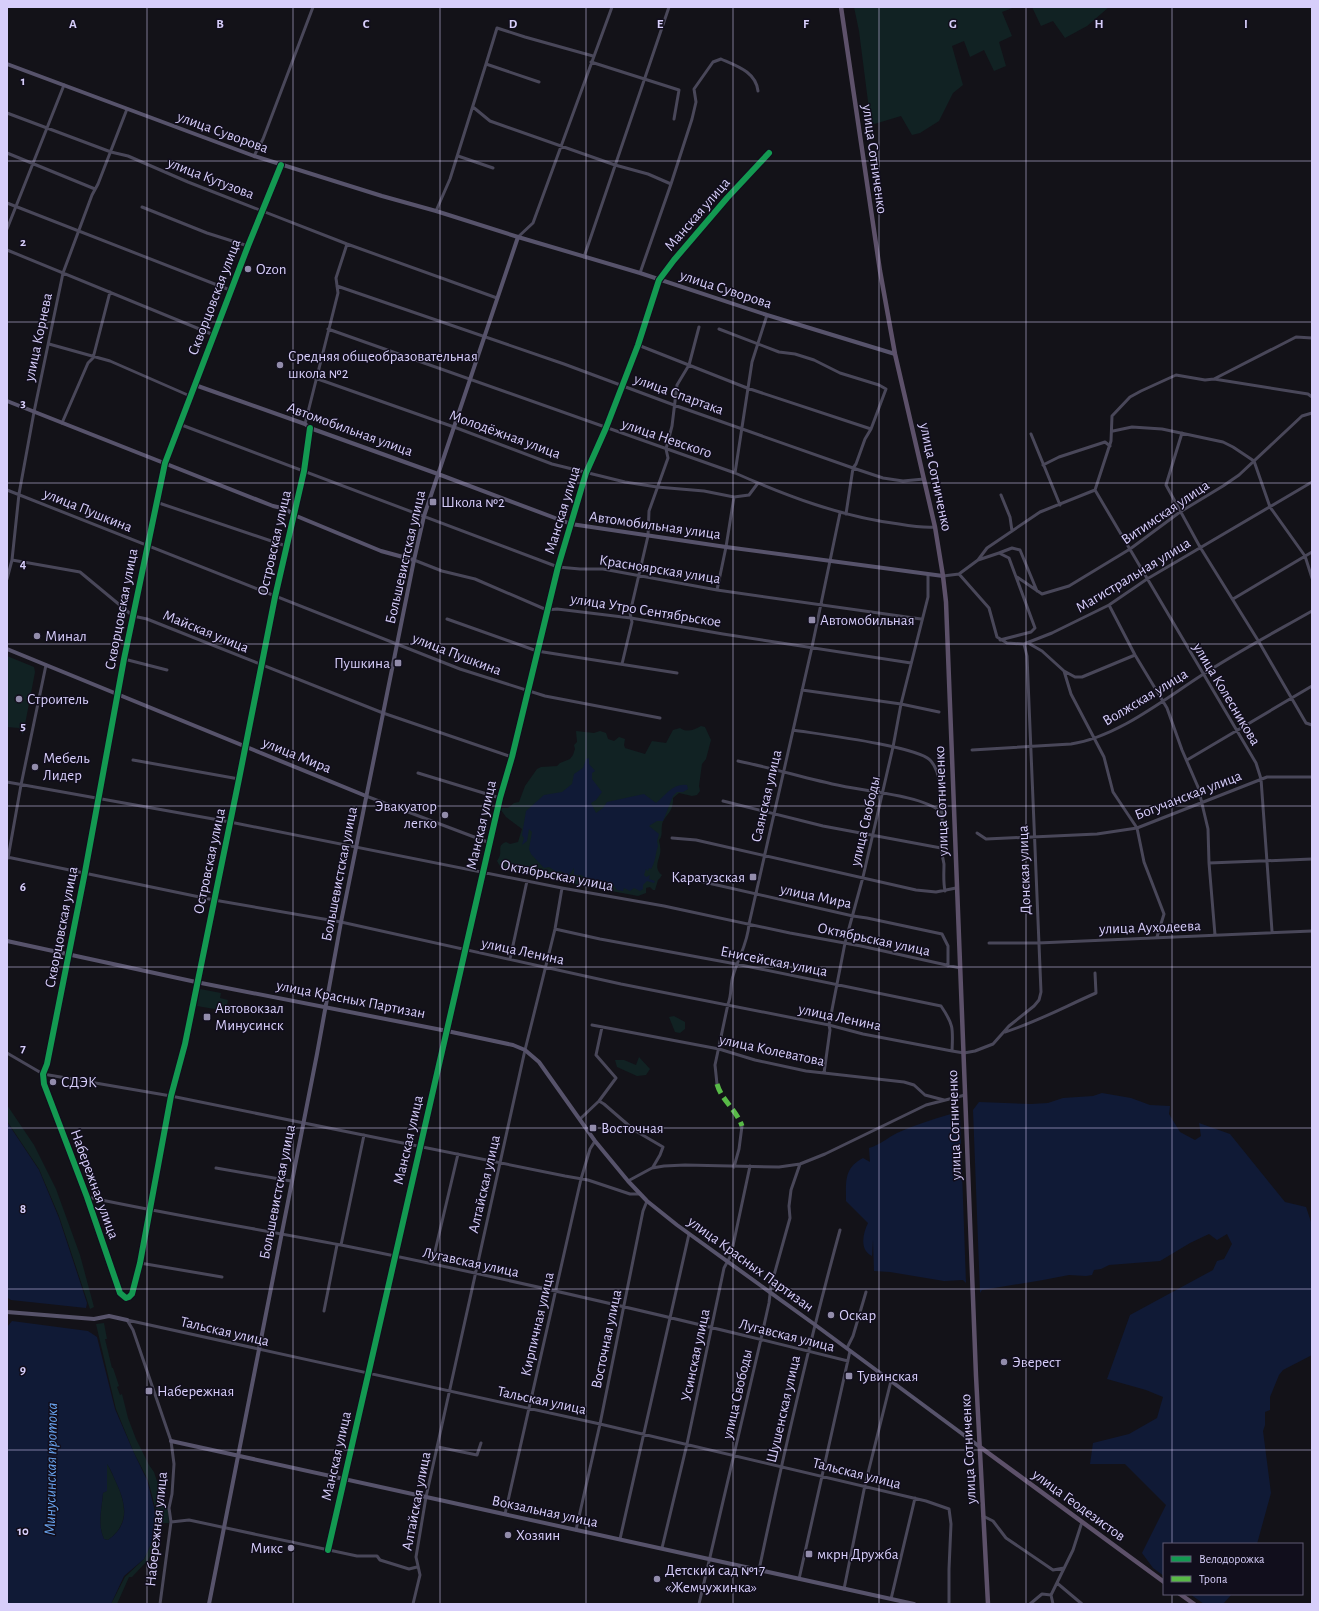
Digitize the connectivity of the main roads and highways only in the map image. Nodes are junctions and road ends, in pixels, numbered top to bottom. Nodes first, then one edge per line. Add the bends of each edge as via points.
1 (841, 7) edge
2 (980, 1447) junction
3 (1163, 1581) edge
4 (1181, 1595) edge
5 (988, 1604) edge
6 (1194, 1604) edge

1 - 2 main road, улица Сотниченко via 872,220 895,354 925,479 943,576
2 - 3 main road, улица Геодезистов
2 - 5 main road, улица Сотниченко
4 - 6 main road

